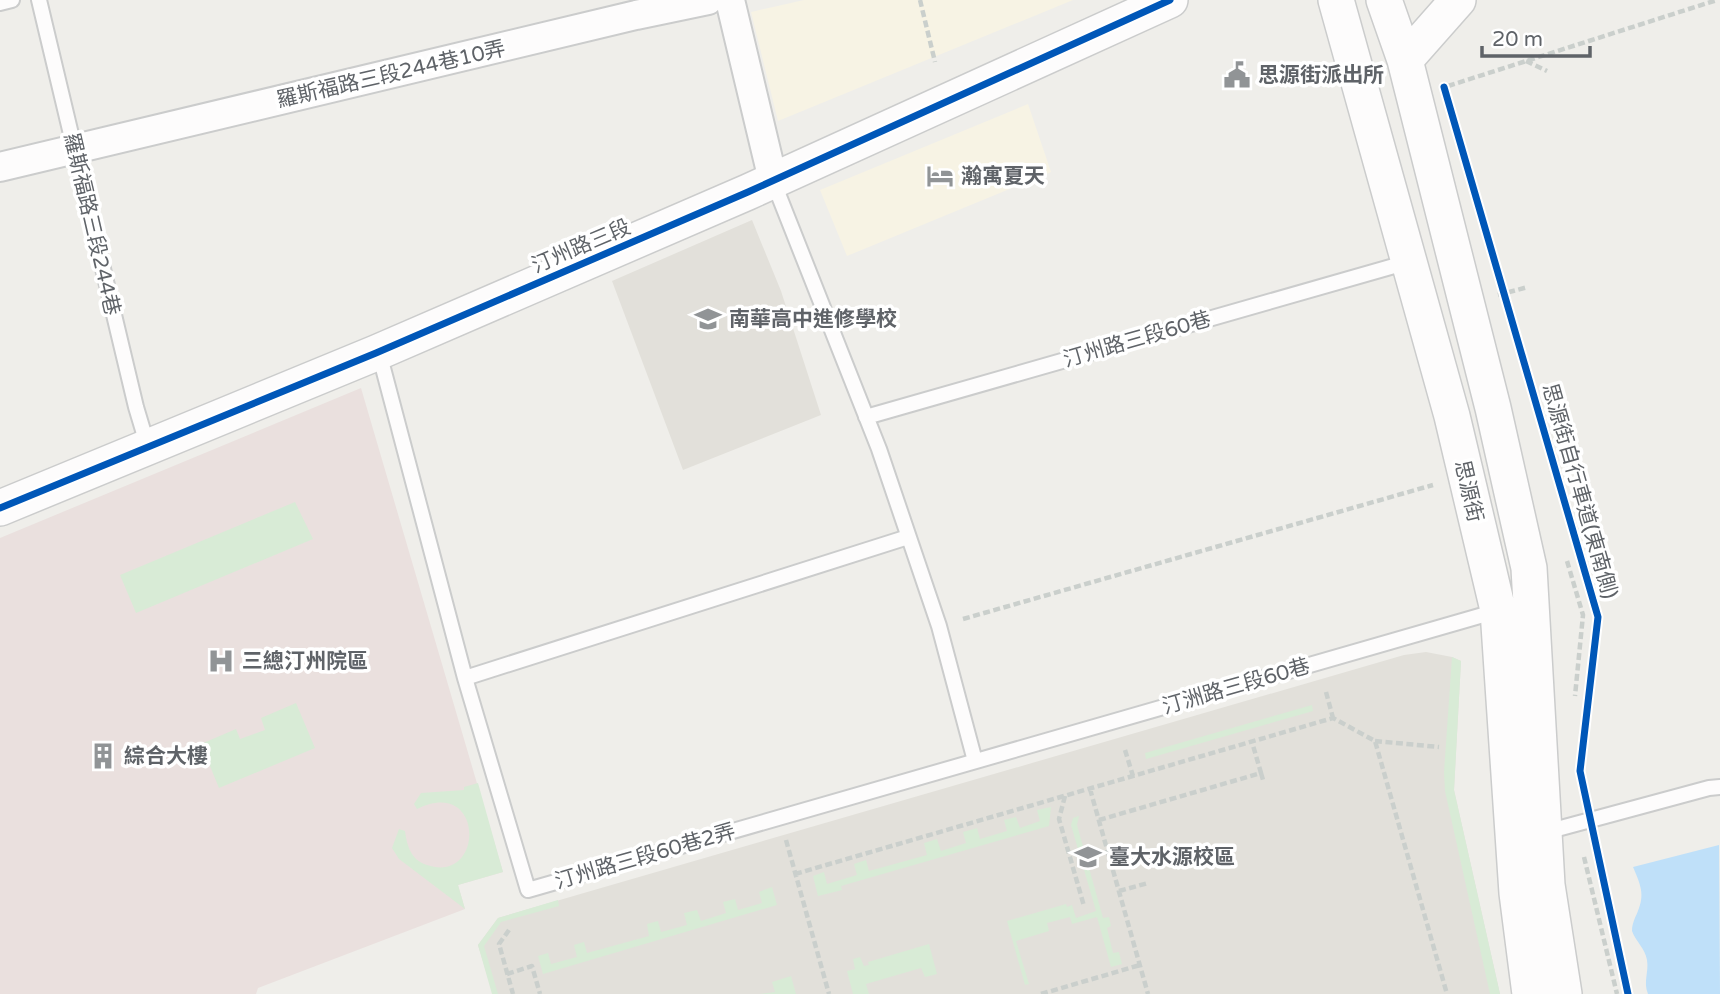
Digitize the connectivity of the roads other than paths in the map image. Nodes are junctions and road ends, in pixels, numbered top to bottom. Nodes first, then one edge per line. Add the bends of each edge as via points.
1 (12, 0) edge
2 (38, 0) edge
3 (708, 0) edge
4 (730, 0) edge
5 (1336, 0) edge
6 (1384, 0) edge
7 (1458, 0) edge
8 (1158, 2) edge
9 (0, 3) edge
10 (1405, 60) junction
11 (75, 149) junction
12 (0, 167) edge
13 (773, 180) junction
14 (1408, 261) junction
15 (376, 353) junction
16 (866, 417) junction
17 (148, 447) junction
18 (0, 508) edge
19 (908, 537) junction
20 (1498, 610) junction
21 (466, 678) junction
22 (975, 761) junction
23 (1720, 787) edge
24 (1544, 832) junction
25 (1530, 994) edge
26 (1564, 994) edge

1 - 9 lane
2 - 11 lane, 羅斯福路三段244巷
3 - 11 street, 羅斯福路三段244巷10弄
4 - 13 street
5 - 14 street, 思源街
6 - 10 street, 思源街
7 - 10 street
8 - 13 street, 汀州路三段
10 - 24 street, 思源街 via 1530,568
11 - 12 street, 羅斯福路三段244巷10弄
11 - 17 lane, 羅斯福路三段244巷
13 - 15 street, 汀州路三段
13 - 16 lane
14 - 16 lane, 汀州路三段60巷
14 - 20 street, 思源街 via 1452,416
15 - 17 street, 汀州路三段
15 - 21 lane, 汀州路三段60巷2弄
16 - 19 lane
17 - 18 street, 汀州路三段
19 - 21 lane
19 - 22 lane via 939,626
20 - 22 lane, 汀洲路三段60巷
20 - 25 street, 思源街 via 1517,893
21 - 22 lane, 汀州路三段60巷2弄 via 528,890
23 - 24 lane
24 - 26 street, 思源街 via 1547,885

